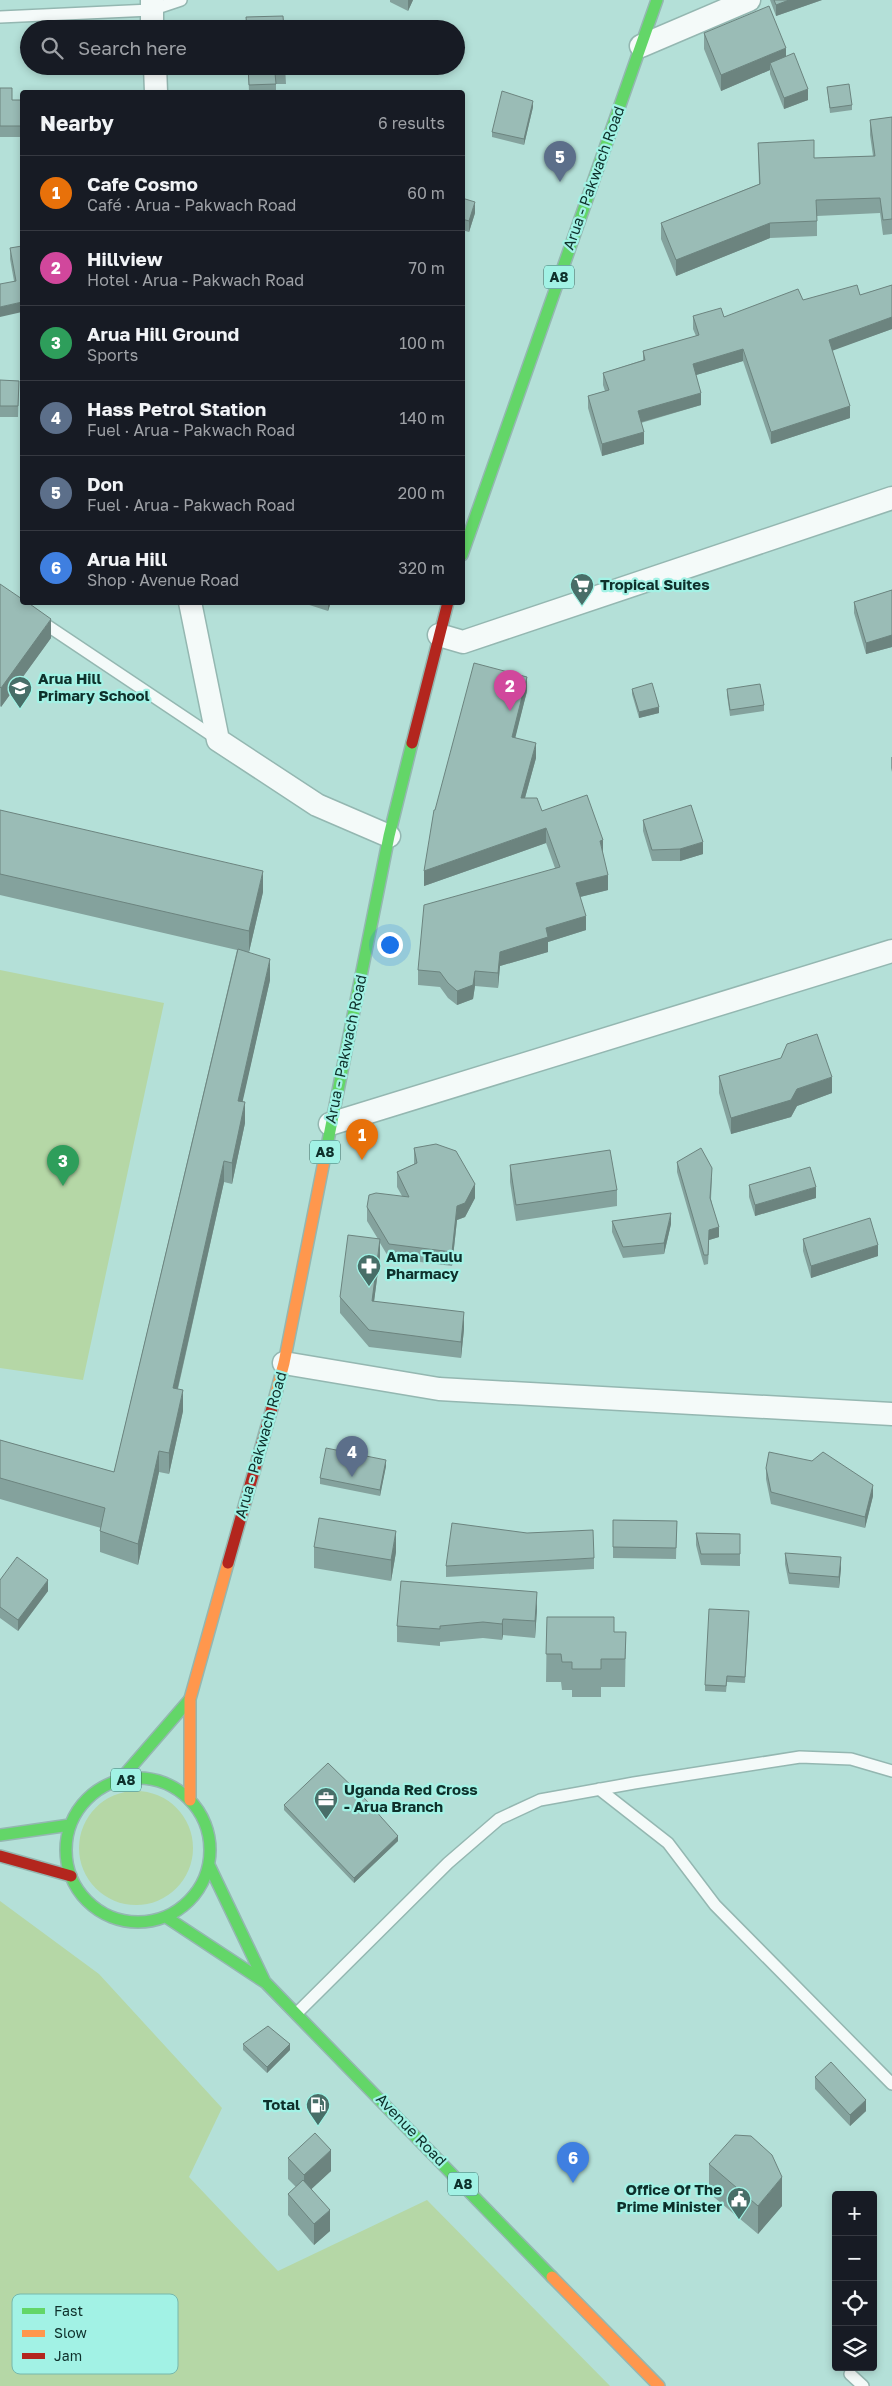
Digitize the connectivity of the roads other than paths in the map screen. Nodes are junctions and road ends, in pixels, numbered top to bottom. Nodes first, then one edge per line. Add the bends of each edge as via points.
1 (181, 0) edge
2 (657, 0) edge
3 (748, 0) edge
4 (152, 13) edge
5 (0, 17) edge
6 (641, 46) junction
7 (155, 75) edge
8 (156, 90) edge
9 (892, 498) edge
10 (465, 546) edge
11 (191, 605) edge
12 (447, 605) edge
13 (31, 615) edge
14 (439, 635) junction
15 (218, 740) junction
16 (389, 836) junction
17 (892, 952) edge
18 (330, 1124) junction
19 (284, 1363) junction
20 (892, 1414) edge
21 (190, 1698) junction
22 (892, 1771) edge
23 (119, 1781) junction
24 (599, 1789) junction
25 (190, 1800) junction
26 (70, 1825) junction
27 (0, 1836) edge
28 (0, 1856) edge
29 (209, 1865) junction
30 (71, 1876) junction
31 (166, 1916) junction
32 (266, 1983) junction
33 (297, 2013) junction
34 (892, 2084) edge
35 (850, 2374) dead end
36 (659, 2386) edge
37 (863, 2386) edge

1 - 4 lane
2 - 6 main road, Arua - Pakwach Road / A8
3 - 6 street
4 - 5 lane
6 - 10 main road, Arua - Pakwach Road / A8
7 - 8 street
9 - 14 street via 463,642
11 - 15 street
12 - 14 main road, Arua - Pakwach Road / A8
13 - 15 lane
14 - 16 main road, Arua - Pakwach Road / A8
15 - 16 street via 317,804
16 - 18 main road, Arua - Pakwach Road / A8
17 - 18 street
18 - 19 main road, Arua - Pakwach Road / A8
19 - 20 street via 439,1389
19 - 21 main road, Arua - Pakwach Road / A8
21 - 23 main road, Arua - Pakwach Road
21 - 25 main road, Arua - Pakwach Road / A8
22 - 24 lane via 851,1759 800,1757
23 - 25 main road, A8 via 157,1781 175,1788
23 - 26 main road, A8 via 89,1797
24 - 33 lane via 540,1800 499,1819 448,1863
24 - 34 lane via 668,1843 715,1905
25 - 29 main road, A8 via 208,1830
26 - 27 main road
26 - 30 main road, A8 via 66,1851
28 - 30 main road
29 - 31 main road, A8 via 194,1896
29 - 32 main road, Avenue Road / A8
30 - 31 main road, A8 via 89,1904 118,1920 150,1921
31 - 32 main road, Avenue Road
32 - 33 main road, Avenue Road / A8
33 - 36 main road, Avenue Road / A8
35 - 37 lane

